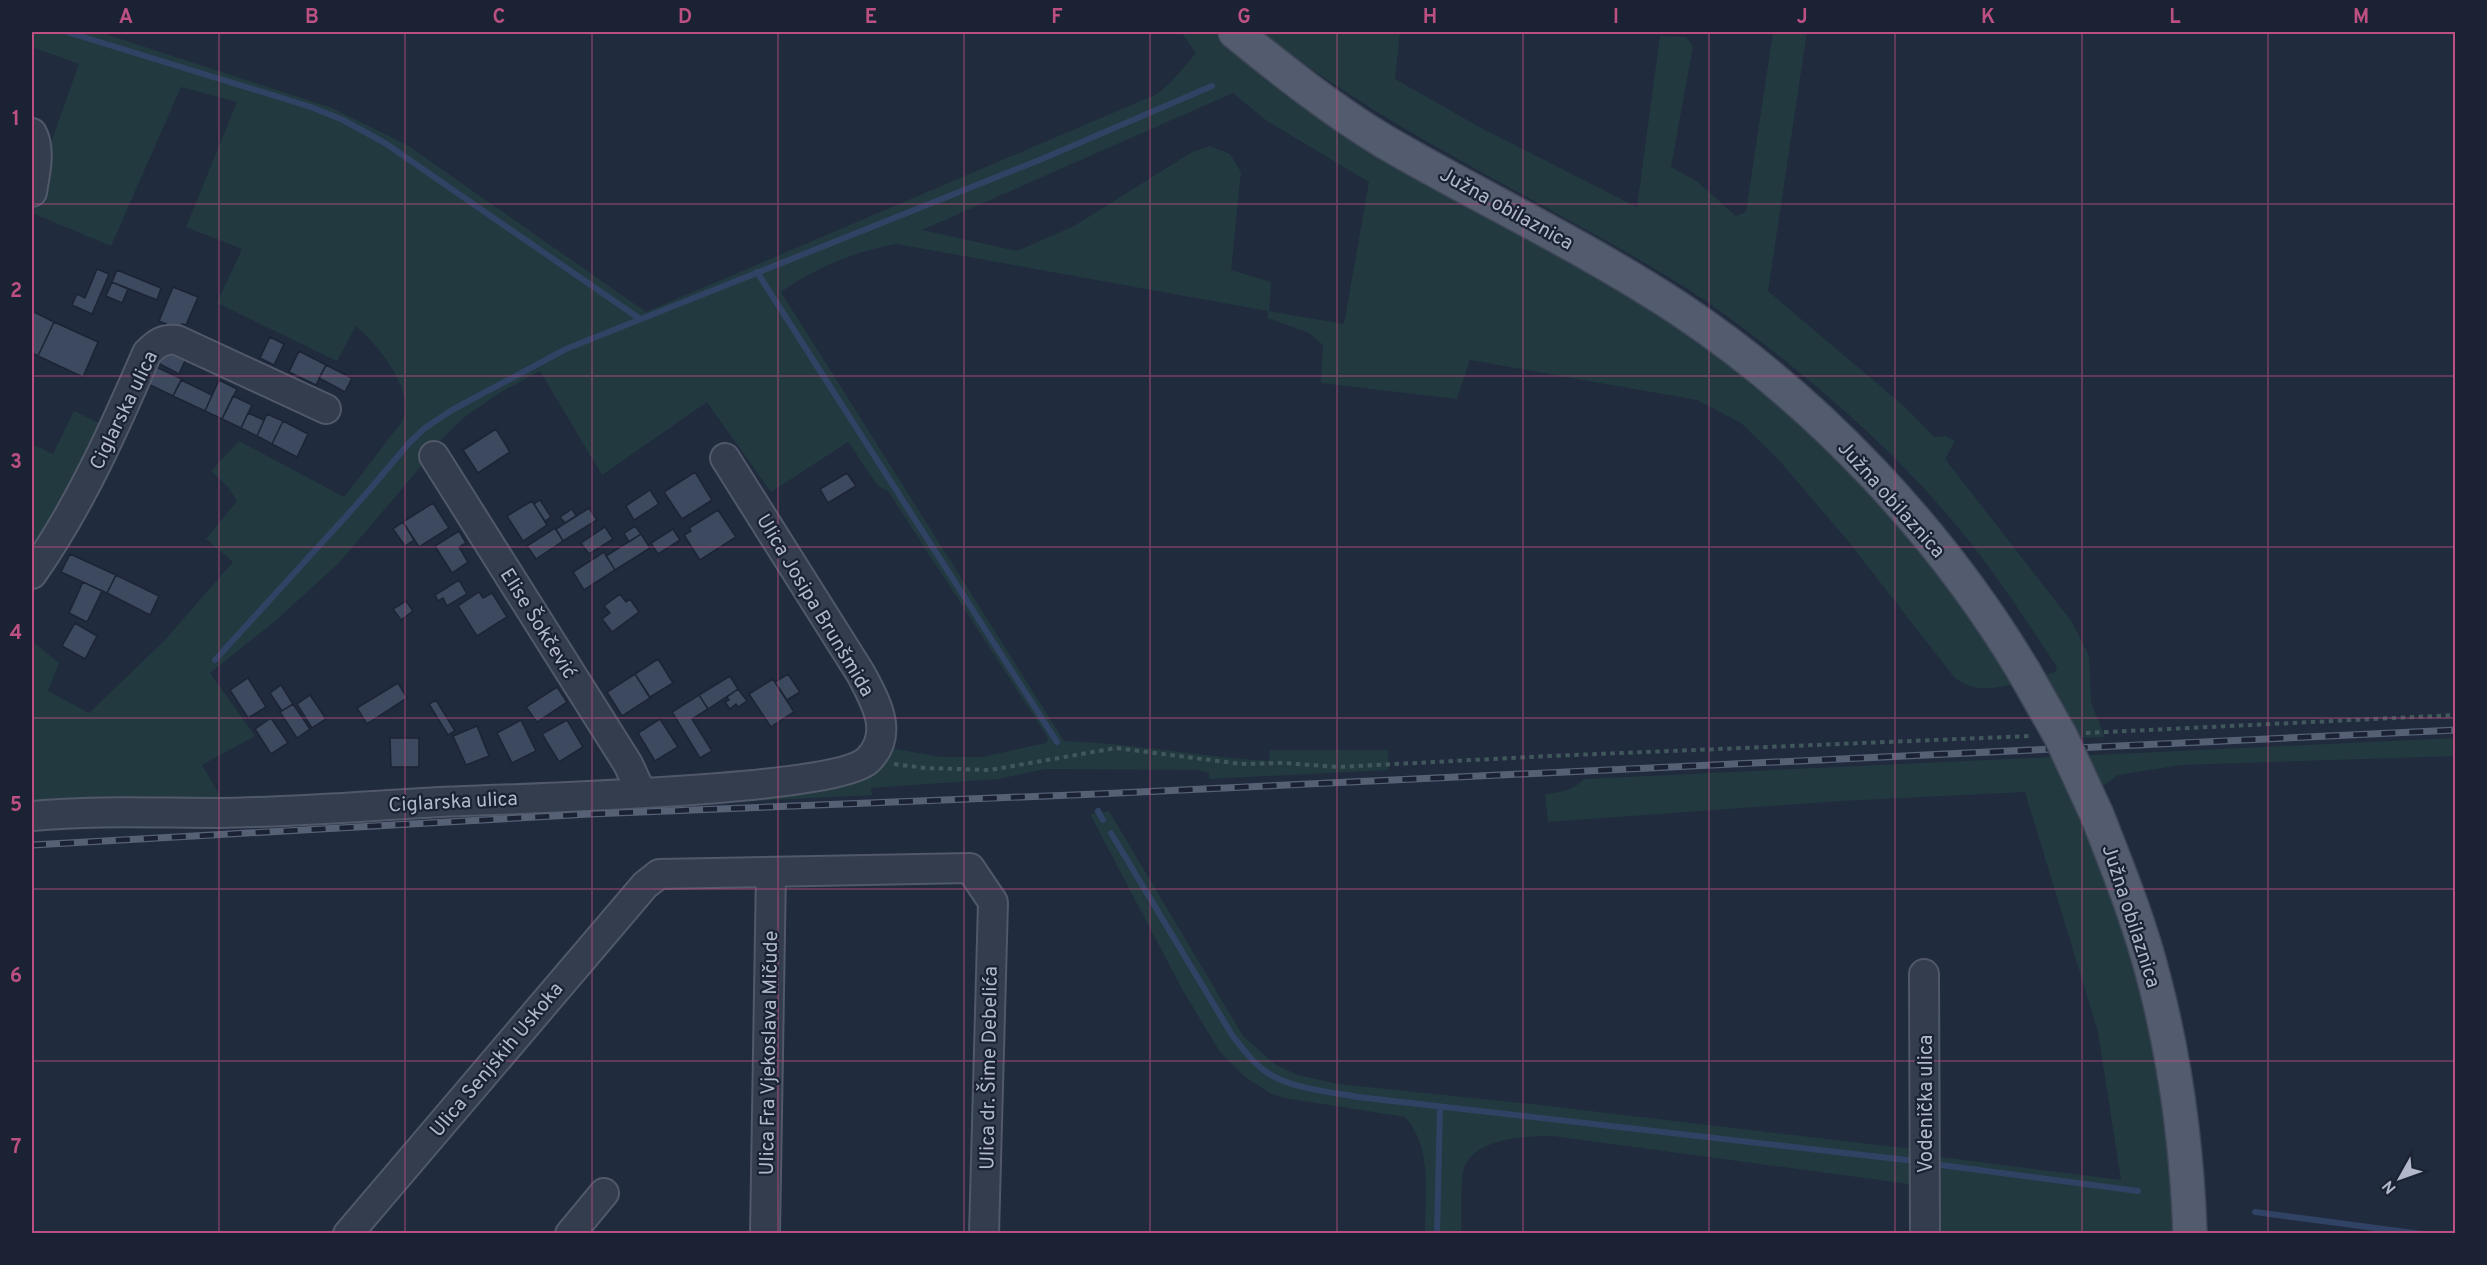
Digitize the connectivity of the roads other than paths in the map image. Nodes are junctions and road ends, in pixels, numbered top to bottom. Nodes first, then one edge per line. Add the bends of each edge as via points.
1 (1235, 32) edge
2 (32, 134) edge
3 (32, 192) edge
4 (326, 409) dead end
5 (434, 456) dead end
6 (725, 458) dead end
7 (32, 574) edge
8 (869, 758) joint
9 (641, 792) junction
10 (32, 816) edge
11 (771, 872) junction
12 (1924, 974) dead end
13 (604, 1193) dead end
14 (348, 1233) edge
15 (570, 1233) edge
16 (765, 1233) edge
17 (984, 1233) edge
18 (1925, 1233) edge
19 (2190, 1233) edge

1 - 19 main road, Južna obilaznica, bridge via 1346,117 1600,260 1682,311 1755,365 1819,421 1917,522 1998,627 2061,737 2097,815 2134,914 2169,1043 2181,1115
2 - 3 street via 36,156
4 - 7 street, Ciglarska ulica via 177,340 156,343 147,353 88,482
5 - 9 street, Elise Šokčević via 628,764
6 - 8 street, Ulica Josipa Brunšmida via 861,674 878,708 880,739
8 - 9 street, Ciglarska ulica via 858,767 826,775 719,788
9 - 10 street, Ciglarska ulica via 220,813
11 - 14 street, Ulica Senjskih Uskoka via 658,874 645,885
11 - 16 street, Ulica Fra Vjekoslava Mičude
11 - 17 street, Ulica dr. Šime Debelića via 970,868 993,902
12 - 18 street, Vodenička ulica
13 - 15 street

